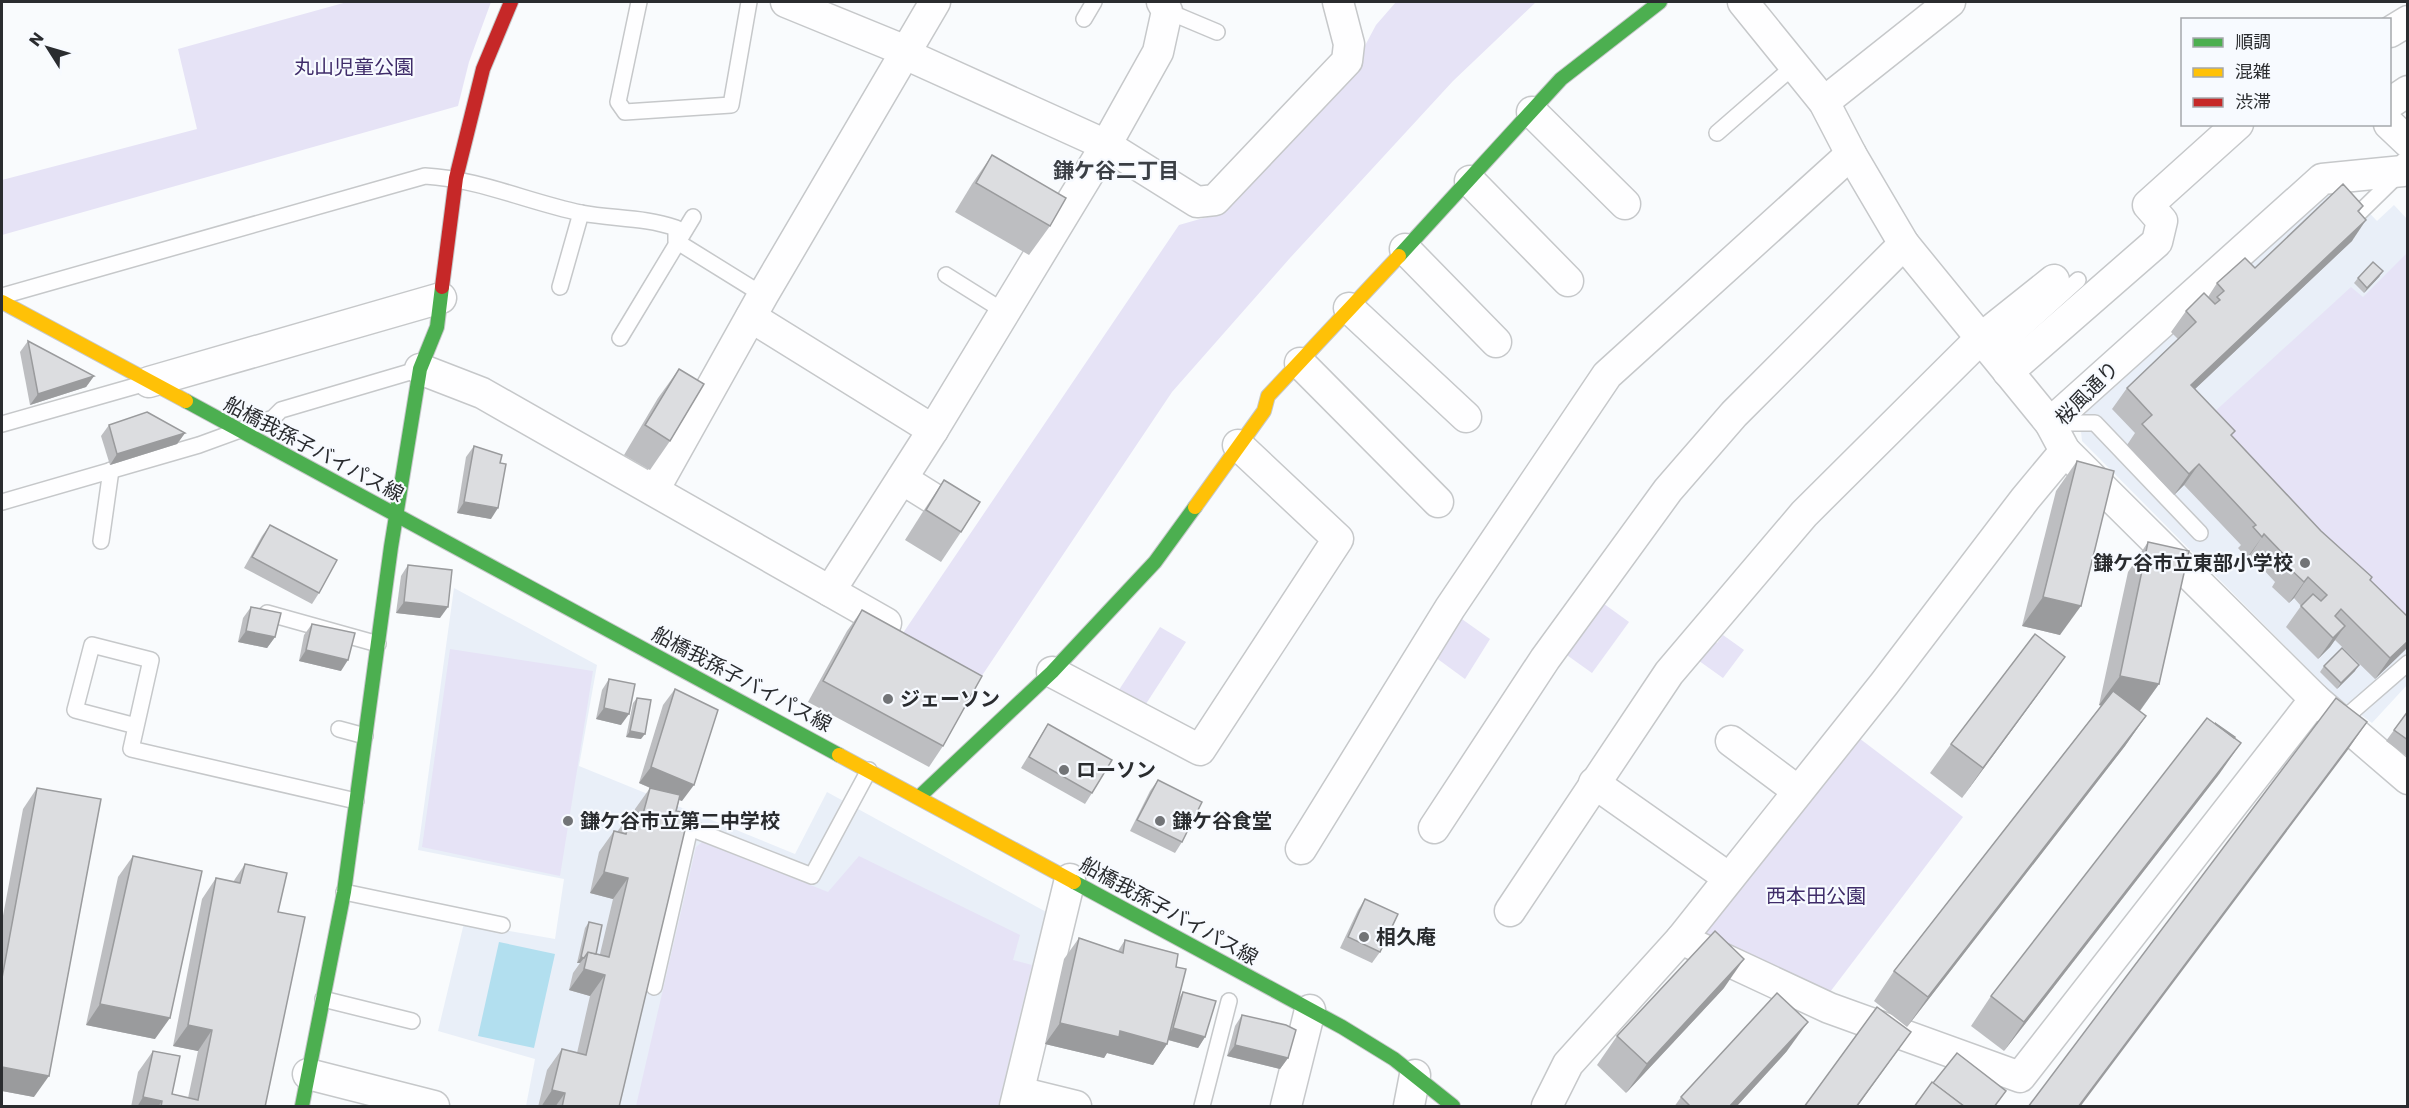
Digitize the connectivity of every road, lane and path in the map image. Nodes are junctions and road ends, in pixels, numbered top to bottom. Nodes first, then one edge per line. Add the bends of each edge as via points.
1 (511, 2) edge
2 (639, 2) edge
3 (749, 2) edge
4 (786, 2) edge
5 (935, 2) edge
6 (1094, 2) edge
7 (1338, 2) edge
8 (1660, 2) edge
9 (1950, 2) edge
10 (1752, 5) edge
11 (1164, 6) edge
12 (1084, 20) dead end
13 (2408, 21) edge
14 (2391, 31) edge
15 (1217, 32) dead end
16 (905, 54) junction
17 (1794, 66) junction
18 (2408, 91) edge
19 (1824, 102) junction
20 (2391, 102) edge
21 (1532, 112) junction
22 (2236, 126) edge
23 (2390, 126) edge
24 (1717, 134) dead end
25 (1106, 145) junction
26 (1851, 154) junction
27 (2406, 160) edge
28 (456, 178) junction
29 (1470, 181) junction
30 (1625, 204) dead end
31 (581, 213) junction
32 (693, 217) dead end
33 (2355, 217) edge
34 (676, 241) junction
35 (1904, 244) junction
36 (1405, 249) junction
37 (946, 275) dead end
38 (2066, 280) dead end
39 (1568, 281) dead end
40 (560, 287) dead end
41 (2, 296) edge
42 (441, 298) junction
43 (2, 302) edge
44 (757, 306) junction
45 (1349, 308) junction
46 (1005, 312) junction
47 (620, 339) dead end
48 (1496, 342) dead end
49 (1994, 356) junction
50 (1300, 363) junction
51 (420, 369) junction
52 (149, 382) junction
53 (1467, 417) dead end
54 (2050, 423) junction
55 (2, 424) edge
56 (238, 430) junction
57 (933, 430) junction
58 (1238, 445) junction
59 (2066, 451) junction
60 (111, 470) junction
61 (902, 478) junction
62 (654, 490) junction
63 (2, 502) edge
64 (1438, 502) dead end
65 (942, 504) edge
66 (396, 516) junction
67 (2200, 533) dead end
68 (101, 541) dead end
69 (830, 591) junction
70 (267, 613) edge
71 (886, 623) edge
72 (378, 644) junction
73 (2408, 663) edge
74 (1052, 672) junction
75 (2315, 699) junction
76 (2340, 722) junction
77 (136, 726) junction
78 (339, 729) dead end
79 (365, 736) junction
80 (1731, 741) dead end
81 (869, 770) junction
82 (2408, 779) edge
83 (1594, 783) junction
84 (1798, 791) junction
85 (919, 797) junction
86 (356, 801) junction
87 (1434, 828) dead end
88 (1301, 849) dead end
89 (1729, 878) junction
90 (1070, 879) junction
91 (344, 892) junction
92 (1511, 911) dead end
93 (502, 925) dead end
94 (1681, 939) junction
95 (654, 987) edge
96 (323, 999) junction
97 (1229, 1000) dead end
98 (1310, 1010) junction
99 (412, 1022) dead end
100 (308, 1074) junction
101 (1415, 1075) junction
102 (1017, 1099) edge
103 (302, 1107) edge
104 (434, 1107) edge
105 (1076, 1107) edge
106 (1202, 1107) edge
107 (1286, 1107) edge
108 (1409, 1107) edge
109 (1453, 1107) edge
110 (1547, 1107) edge

1 - 28 street via 483,69
2 - 3 lane via 618,102 625,112 731,105
4 - 16 street
5 - 16 street
6 - 12 lane
7 - 25 street via 1348,44 1354,52 1215,200 1197,201
8 - 21 street via 1561,79
9 - 19 street
10 - 17 street
11 - 15 lane
11 - 25 street via 1158,52
13 - 14 street
16 - 25 street
16 - 44 street
17 - 19 street
17 - 24 lane
18 - 20 street
19 - 26 street
21 - 29 street
21 - 30 street
22 - 49 street via 2148,205 2162,221 2157,242
23 - 27 street
25 - 46 street via 1054,221
26 - 35 street
26 - 88 street via 1607,375 1450,608
27 - 33 lane
27 - 54 street, 桜風通り via 2322,179
28 - 31 lane
28 - 41 lane via 425,176
28 - 42 street
29 - 36 street
29 - 39 street
31 - 34 lane via 653,220 675,228
31 - 40 lane
32 - 34 lane
34 - 44 lane
34 - 47 lane
35 - 49 street
35 - 87 street via 1734,414 1668,490 1545,659
36 - 45 street
36 - 48 street
37 - 46 lane
38 - 49 street
42 - 51 street via 437,327
42 - 52 street
43 - 52 street, 船橋我孫子バイパス線
44 - 57 street
44 - 62 street
45 - 50 street
45 - 53 street
46 - 57 street
49 - 54 street
49 - 83 street via 1804,514 1669,673
50 - 58 street via 1268,396 1264,411
50 - 64 street
51 - 56 lane via 281,410 273,418
51 - 62 street via 482,393
51 - 66 street
52 - 55 lane
52 - 56 street, 船橋我孫子バイパス線
54 - 59 street, 桜風通り
54 - 67 lane via 2095,423
56 - 60 lane
56 - 66 street, 船橋我孫子バイパス線
57 - 61 street
58 - 74 street via 1155,562
58 - 74 street via 1338,539 1200,750
59 - 75 street, 桜風通り
59 - 84 street
60 - 63 lane
60 - 68 lane
61 - 65 street
61 - 69 street
62 - 69 street
66 - 72 street
66 - 81 street, 船橋我孫子バイパス線
69 - 71 street
70 - 72 lane
72 - 79 street
73 - 76 lane
74 - 85 street
75 - 76 street, 桜風通り
75 - 94 street via 2020,1077 1829,1008
76 - 82 street, 桜風通り
77 - 77 lane via 151,660 92,645 75,710
77 - 86 lane via 131,749
78 - 79 lane
79 - 86 street
80 - 84 street
81 - 85 street, 船橋我孫子バイパス線
81 - 95 lane via 812,876 690,828
83 - 89 street
83 - 92 street
84 - 89 street
85 - 90 street, 船橋我孫子バイパス線
86 - 91 street
89 - 94 street
90 - 98 street, 船橋我孫子バイパス線
90 - 102 street
91 - 93 lane
91 - 96 street
94 - 110 street via 1568,1064
96 - 99 lane
96 - 100 street
97 - 106 lane
98 - 101 street, 船橋我孫子バイパス線
98 - 107 street
100 - 103 street
100 - 104 street
101 - 108 street
101 - 109 street, 船橋我孫子バイパス線
102 - 105 street

